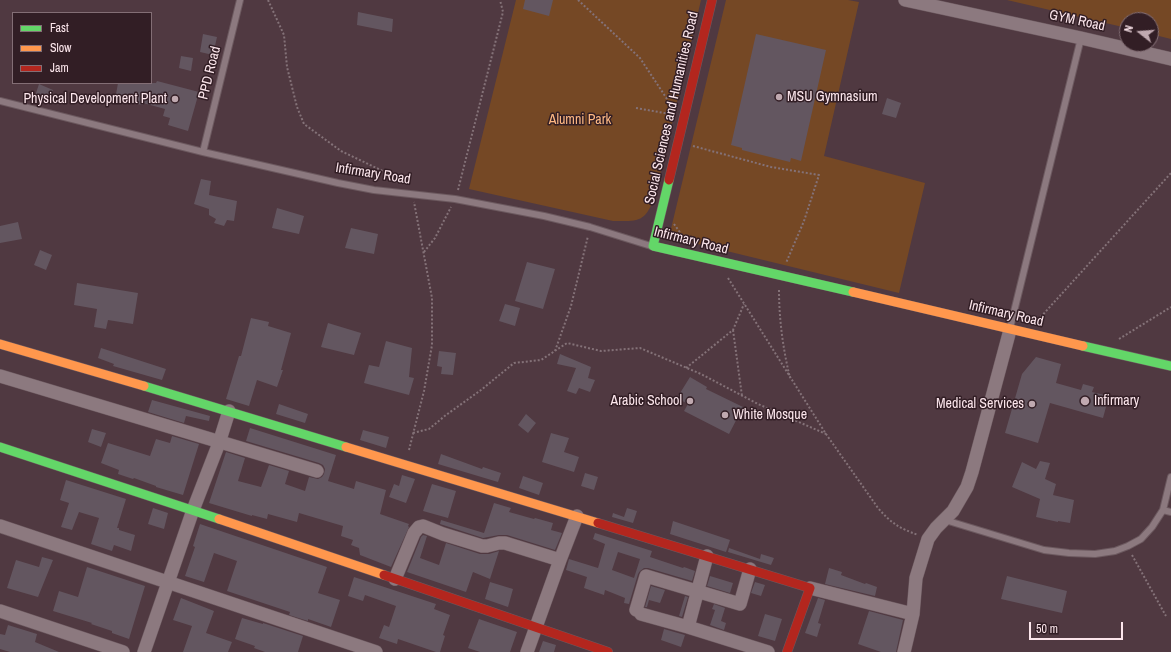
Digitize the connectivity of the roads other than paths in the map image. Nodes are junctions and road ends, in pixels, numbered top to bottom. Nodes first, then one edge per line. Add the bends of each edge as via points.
1 (240, 0) edge
2 (712, 0) edge
3 (906, 0) edge
4 (1081, 38) junction
5 (1171, 59) edge
6 (0, 101) edge
7 (203, 152) junction
8 (653, 246) junction
9 (1010, 330) junction
10 (0, 344) edge
11 (1171, 366) edge
12 (0, 376) edge
13 (229, 411) junction
14 (219, 442) junction
15 (0, 447) edge
16 (317, 471) dead end
17 (1171, 477) edge
18 (193, 510) junction
19 (1163, 510) junction
20 (1171, 512) edge
21 (577, 516) junction
22 (945, 520) junction
23 (0, 526) edge
24 (707, 556) junction
25 (560, 560) junction
26 (750, 569) junction
27 (395, 579) junction
28 (167, 582) junction
29 (810, 588) junction
30 (698, 591) junction
31 (0, 611) edge
32 (913, 614) junction
33 (535, 627) junction
34 (688, 628) junction
35 (123, 652) edge
36 (144, 652) edge
37 (376, 652) edge
38 (527, 652) edge
39 (608, 652) edge
40 (768, 652) edge
41 (787, 652) edge
42 (904, 652) edge

1 - 7 lane, PPD Road
2 - 8 street, Social Sciences and Humanities Road
3 - 4 street, GYM Road
4 - 5 street, GYM Road
4 - 9 lane
6 - 7 lane, Infirmary Road
7 - 8 lane, Infirmary Road via 374,190 455,199 544,216
8 - 9 street, Infirmary Road
9 - 11 street, Infirmary Road
9 - 22 street via 967,487
10 - 13 street
12 - 14 street
13 - 14 street
13 - 21 street
14 - 16 street
14 - 18 street
15 - 18 street
17 - 19 lane
18 - 27 street
18 - 28 street
19 - 20 lane
19 - 22 lane via 1141,539 1115,551 1095,554 1044,550
21 - 24 street
21 - 25 street
22 - 32 street via 928,539 916,578
23 - 28 street
24 - 26 street
24 - 30 street
25 - 27 street via 505,543 487,546 476,544 423,526 414,533
25 - 33 street
26 - 29 street
26 - 30 street via 740,604
27 - 33 street
28 - 36 street
28 - 37 street
29 - 32 street
29 - 41 street
30 - 34 street
30 - 34 street via 646,576 639,612
31 - 35 street
32 - 42 street
33 - 38 street
33 - 39 street
34 - 40 street

